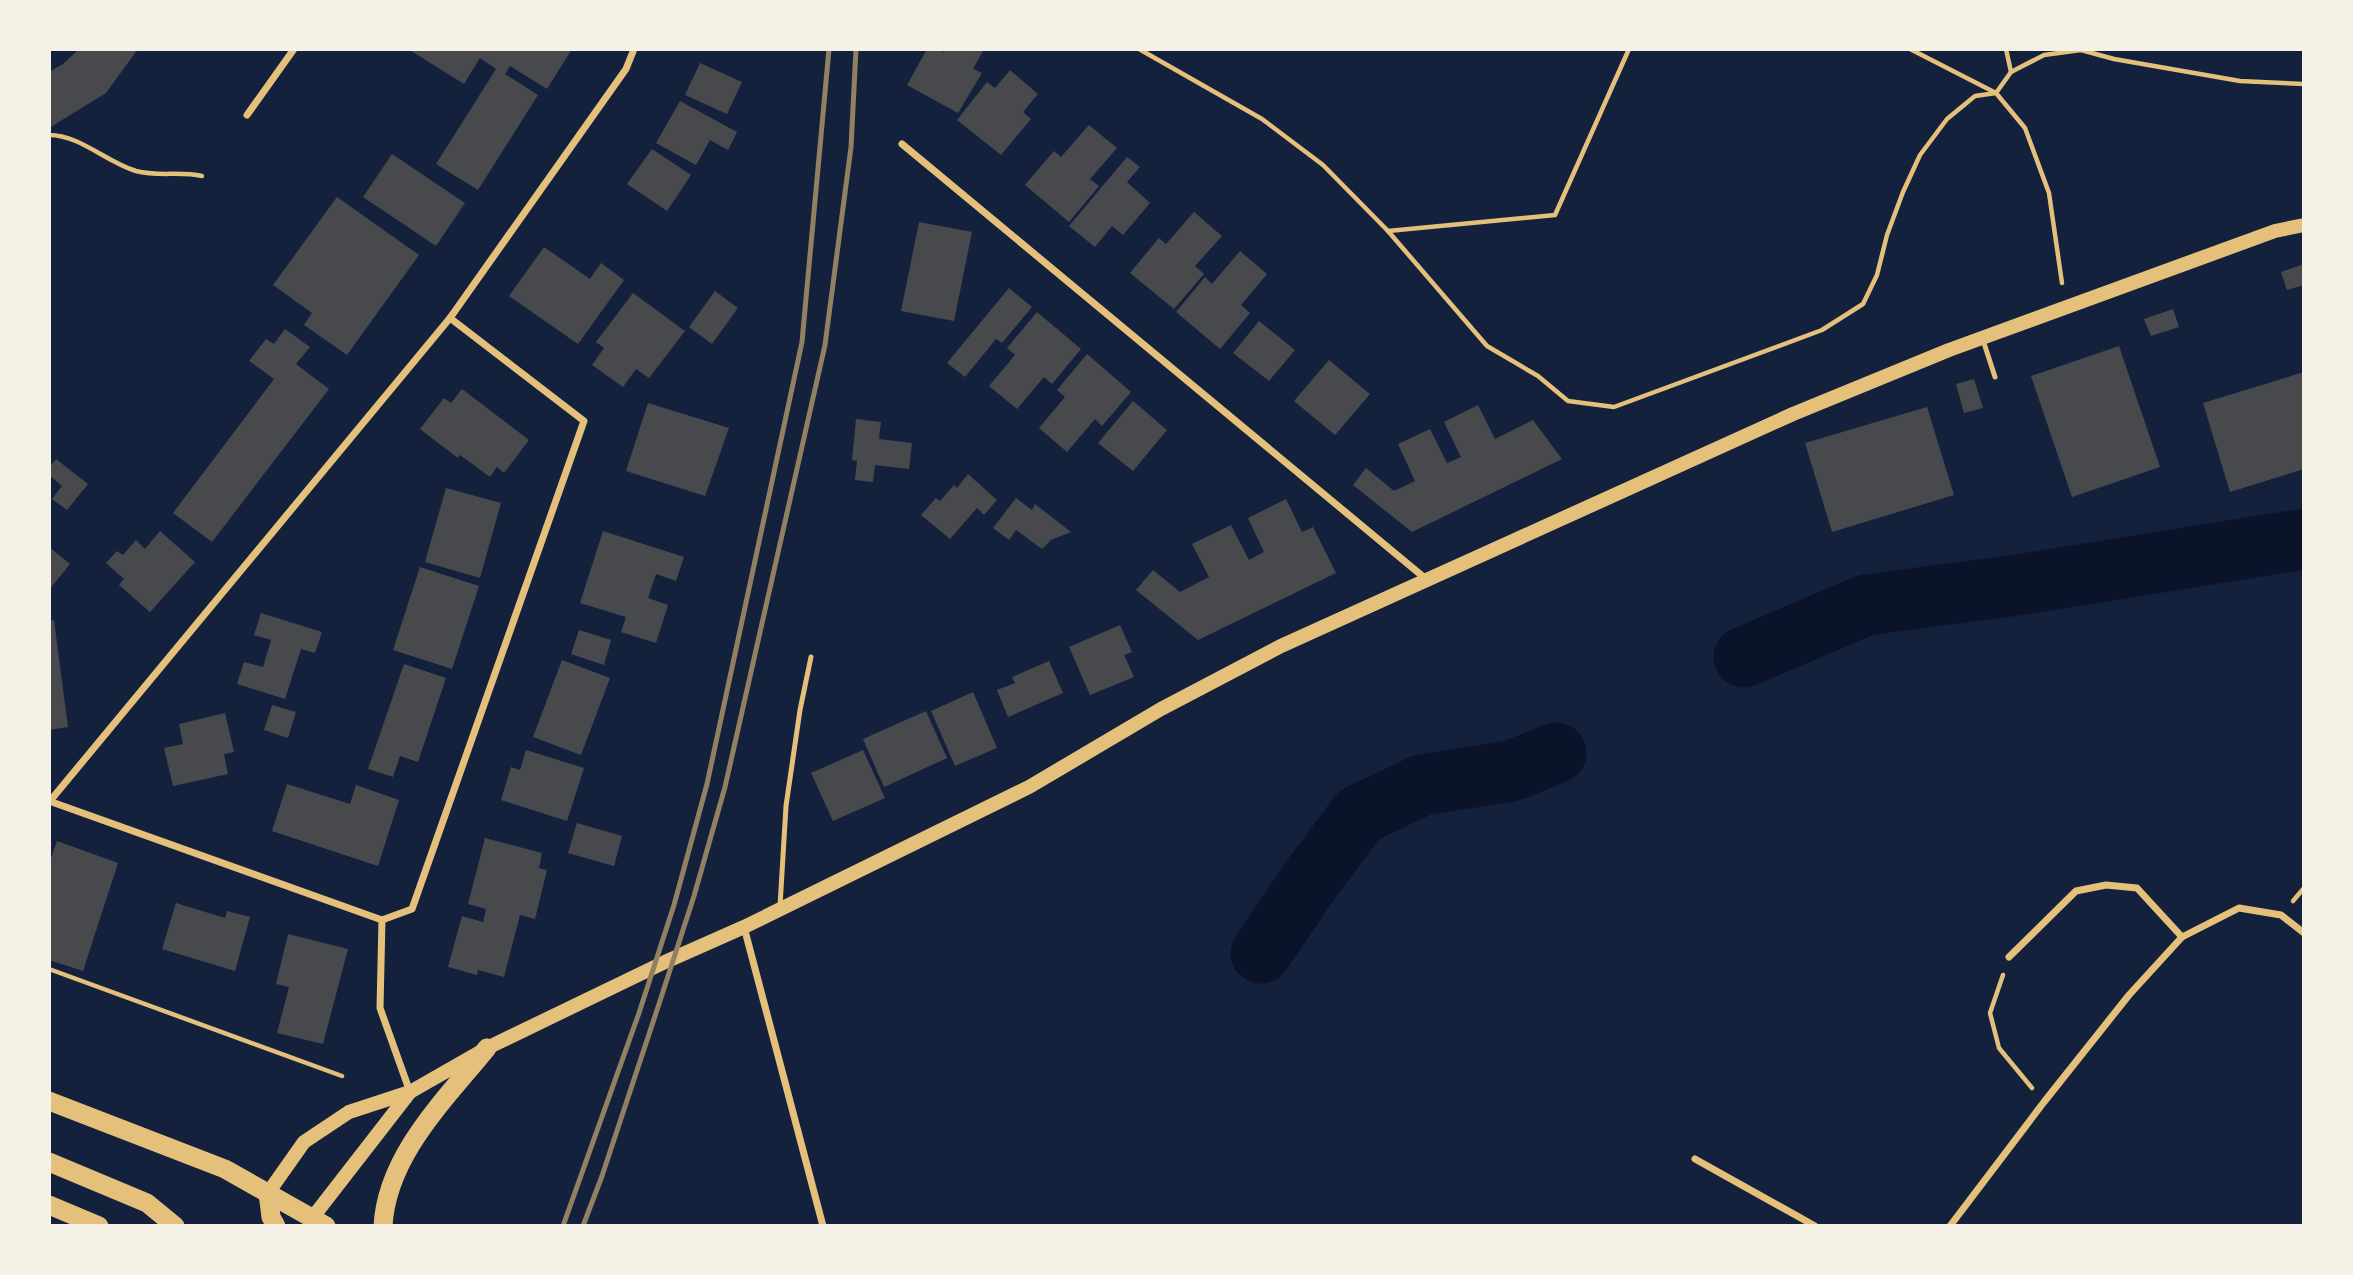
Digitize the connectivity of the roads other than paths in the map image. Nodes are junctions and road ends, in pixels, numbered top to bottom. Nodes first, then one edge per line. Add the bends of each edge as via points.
1 (294, 49) edge
2 (634, 49) edge
3 (247, 115) dead end
4 (902, 144) dead end
5 (2304, 225) edge
6 (450, 318) junction
7 (1983, 339) junction
8 (1995, 377) dead end
9 (1426, 579) junction
10 (811, 657) dead end
11 (49, 801) edge
12 (780, 909) junction
13 (382, 920) junction
14 (744, 927) junction
15 (2304, 933) edge
16 (2182, 937) junction
17 (2009, 957) road end
18 (487, 1048) junction
19 (49, 1083) edge
20 (410, 1092) junction
21 (55, 1102) edge
22 (1695, 1159) dead end
23 (49, 1162) edge
24 (268, 1193) junction
25 (49, 1205) edge
26 (314, 1223) edge
27 (99, 1226) edge
28 (175, 1226) edge
29 (276, 1226) edge
30 (383, 1226) edge
31 (823, 1226) edge
32 (1815, 1226) edge
33 (1950, 1226) edge

1 - 3 street
2 - 6 street via 626,69
4 - 9 street
5 - 7 main road via 2275,231
6 - 11 street
6 - 13 street via 584,422 412,909
7 - 8 lane
7 - 9 main road via 1793,414
9 - 12 main road via 1281,646 1161,709 1029,787
10 - 12 lane via 786,806
11 - 13 street
12 - 14 main road
13 - 20 street via 380,1008
14 - 18 main road
14 - 31 street
15 - 16 street via 2281,915 2239,908
16 - 17 street via 2137,888 2106,885 2076,891
16 - 33 street via 2129,995
18 - 20 main road
18 - 30 highway via 412,1141 387,1194
19 - 21 highway
20 - 24 main road via 349,1112 304,1142
20 - 26 main road
21 - 24 highway via 225,1169
22 - 32 street
23 - 28 highway via 148,1203
24 - 26 highway
24 - 29 highway
25 - 27 highway

